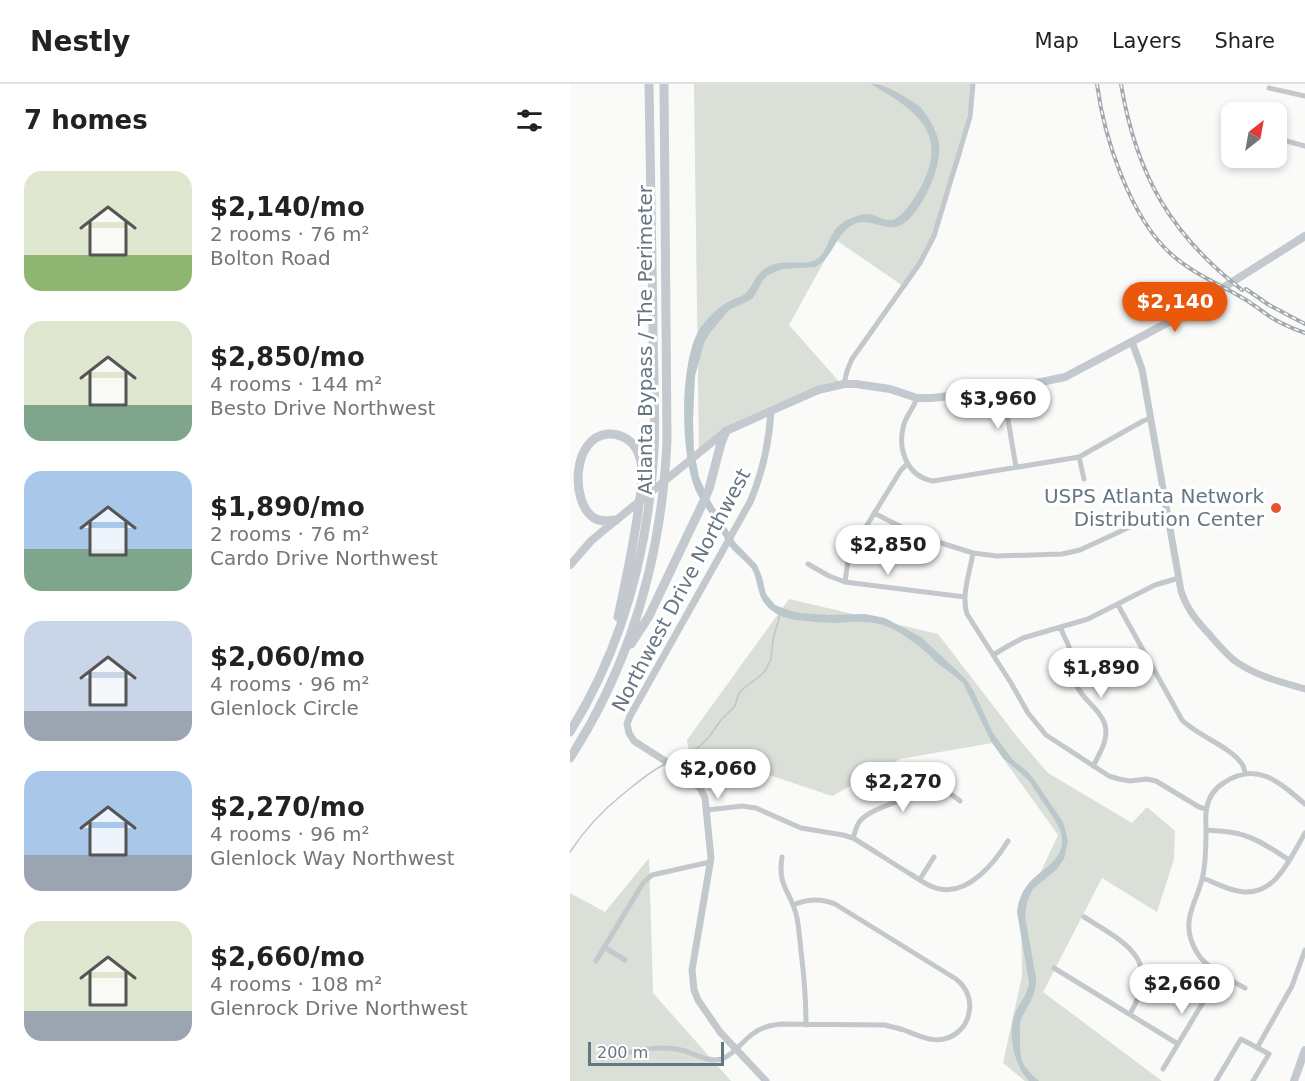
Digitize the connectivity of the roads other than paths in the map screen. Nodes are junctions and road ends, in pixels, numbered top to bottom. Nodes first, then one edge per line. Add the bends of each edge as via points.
1 (649, 84) edge
2 (664, 84) edge
3 (973, 84) edge
4 (1269, 88) dead end
5 (1305, 96) edge
6 (1287, 141) edge
7 (1305, 146) edge
8 (1305, 236) edge
9 (1132, 342) junction
10 (844, 384) junction
11 (1004, 390) junction
12 (917, 398) junction
13 (771, 411) junction
14 (1151, 418) junction
15 (726, 431) junction
16 (1079, 457) junction
17 (907, 464) junction
18 (1016, 467) junction
19 (1084, 479) dead end
20 (874, 513) junction
21 (620, 517) junction
22 (1169, 519) junction
23 (973, 553) junction
24 (808, 564) dead end
25 (570, 566) edge
26 (1179, 578) junction
27 (845, 582) junction
28 (965, 597) junction
29 (1118, 605) junction
30 (1061, 628) junction
31 (624, 653) junction
32 (993, 655) junction
33 (607, 660) junction
34 (1305, 689) edge
35 (570, 732) edge
36 (570, 758) edge
37 (1094, 766) junction
38 (1245, 774) junction
39 (960, 801) dead end
40 (1305, 804) edge
41 (1206, 809) junction
42 (706, 810) junction
43 (1206, 830) junction
44 (1305, 833) edge
45 (853, 838) junction
46 (1008, 842) dead end
47 (782, 857) dead end
48 (934, 857) dead end
49 (1289, 860) junction
50 (710, 862) junction
51 (1203, 878) junction
52 (920, 879) junction
53 (793, 905) junction
54 (1084, 917) dead end
55 (604, 948) junction
56 (1305, 950) edge
57 (625, 960) dead end
58 (596, 961) dead end
59 (1054, 968) dead end
60 (1220, 974) junction
61 (1245, 988) dead end
62 (1130, 1014) junction
63 (806, 1024) junction
64 (1178, 1044) junction
65 (1257, 1048) junction
66 (736, 1049) junction
67 (1305, 1050) edge
68 (602, 1058) dead end
69 (1163, 1069) dead end
70 (766, 1081) edge
71 (1216, 1081) edge
72 (1253, 1081) edge
73 (1294, 1081) edge

1 - 33 highway, Atlanta Bypass / The Perimeter via 654,450 640,557
2 - 31 highway, Atlanta Bypass / The Perimeter via 666,471 653,558
3 - 10 street via 970,117 934,236 920,263 852,359
4 - 5 street
6 - 7 street
8 - 9 main road
9 - 11 main road via 1065,377
9 - 14 street via 1142,369
10 - 12 main road via 891,389
10 - 13 main road via 818,390
11 - 12 main road
11 - 18 street
12 - 17 street via 903,428
13 - 15 main road
13 - 42 street, Northwest Drive Northwest via 763,467 750,502 627,724 634,741 700,788
14 - 16 street
14 - 22 street
15 - 21 main road
15 - 31 highway via 696,518 649,616
16 - 18 street
16 - 19 street
17 - 18 street via 918,476 933,481
17 - 20 street
20 - 23 street via 919,536
20 - 27 street via 851,551
21 - 25 main road via 591,541
21 - 33 highway via 598,520 588,513 576,484 582,451 591,441 608,434 630,441 639,455 642,472 635,537
22 - 23 street via 1132,525 1080,550 1062,554
22 - 26 street
23 - 28 street
24 - 27 street
26 - 29 street via 1155,585
26 - 34 street via 1194,618 1233,659 1253,671
27 - 28 street
28 - 32 street via 967,614
29 - 30 street
29 - 38 street via 1182,720 1234,756
30 - 32 street via 1023,638
30 - 37 street via 1077,686 1105,727 1105,745
31 - 36 highway, Atlanta Bypass / The Perimeter via 596,715
32 - 37 street via 1038,727
33 - 35 highway, Atlanta Bypass / The Perimeter
37 - 41 street via 1119,779 1156,781
38 - 40 street via 1275,779
38 - 41 street via 1217,787
39 - 45 street via 942,791 878,808 860,822
41 - 43 street
42 - 45 street via 756,808 801,828
42 - 50 street, Northwest Drive Northwest
43 - 49 street via 1245,835
43 - 51 street
44 - 49 street
45 - 52 street
46 - 52 street via 986,870 962,886 941,890
47 - 53 street via 782,880
48 - 52 street
49 - 51 street via 1274,882 1255,892 1237,891
50 - 55 street via 647,878
50 - 66 street, Northwest Drive Northwest via 692,978 698,1000
51 - 60 street via 1190,912 1189,934 1200,957
53 - 63 street via 804,976
53 - 63 street via 814,899 835,904 956,979 970,1002 963,1027 940,1040 885,1025
54 - 62 street via 1124,942 1138,959 1142,987
55 - 57 street
55 - 58 street
56 - 65 street via 1292,986
59 - 62 street
60 - 61 street
60 - 64 street
62 - 64 street
63 - 66 street via 766,1026
64 - 69 street
65 - 71 street via 1241,1039
65 - 72 street via 1269,1054
66 - 68 street via 715,1060 671,1049
66 - 70 street, Northwest Drive Northwest
67 - 73 main road

